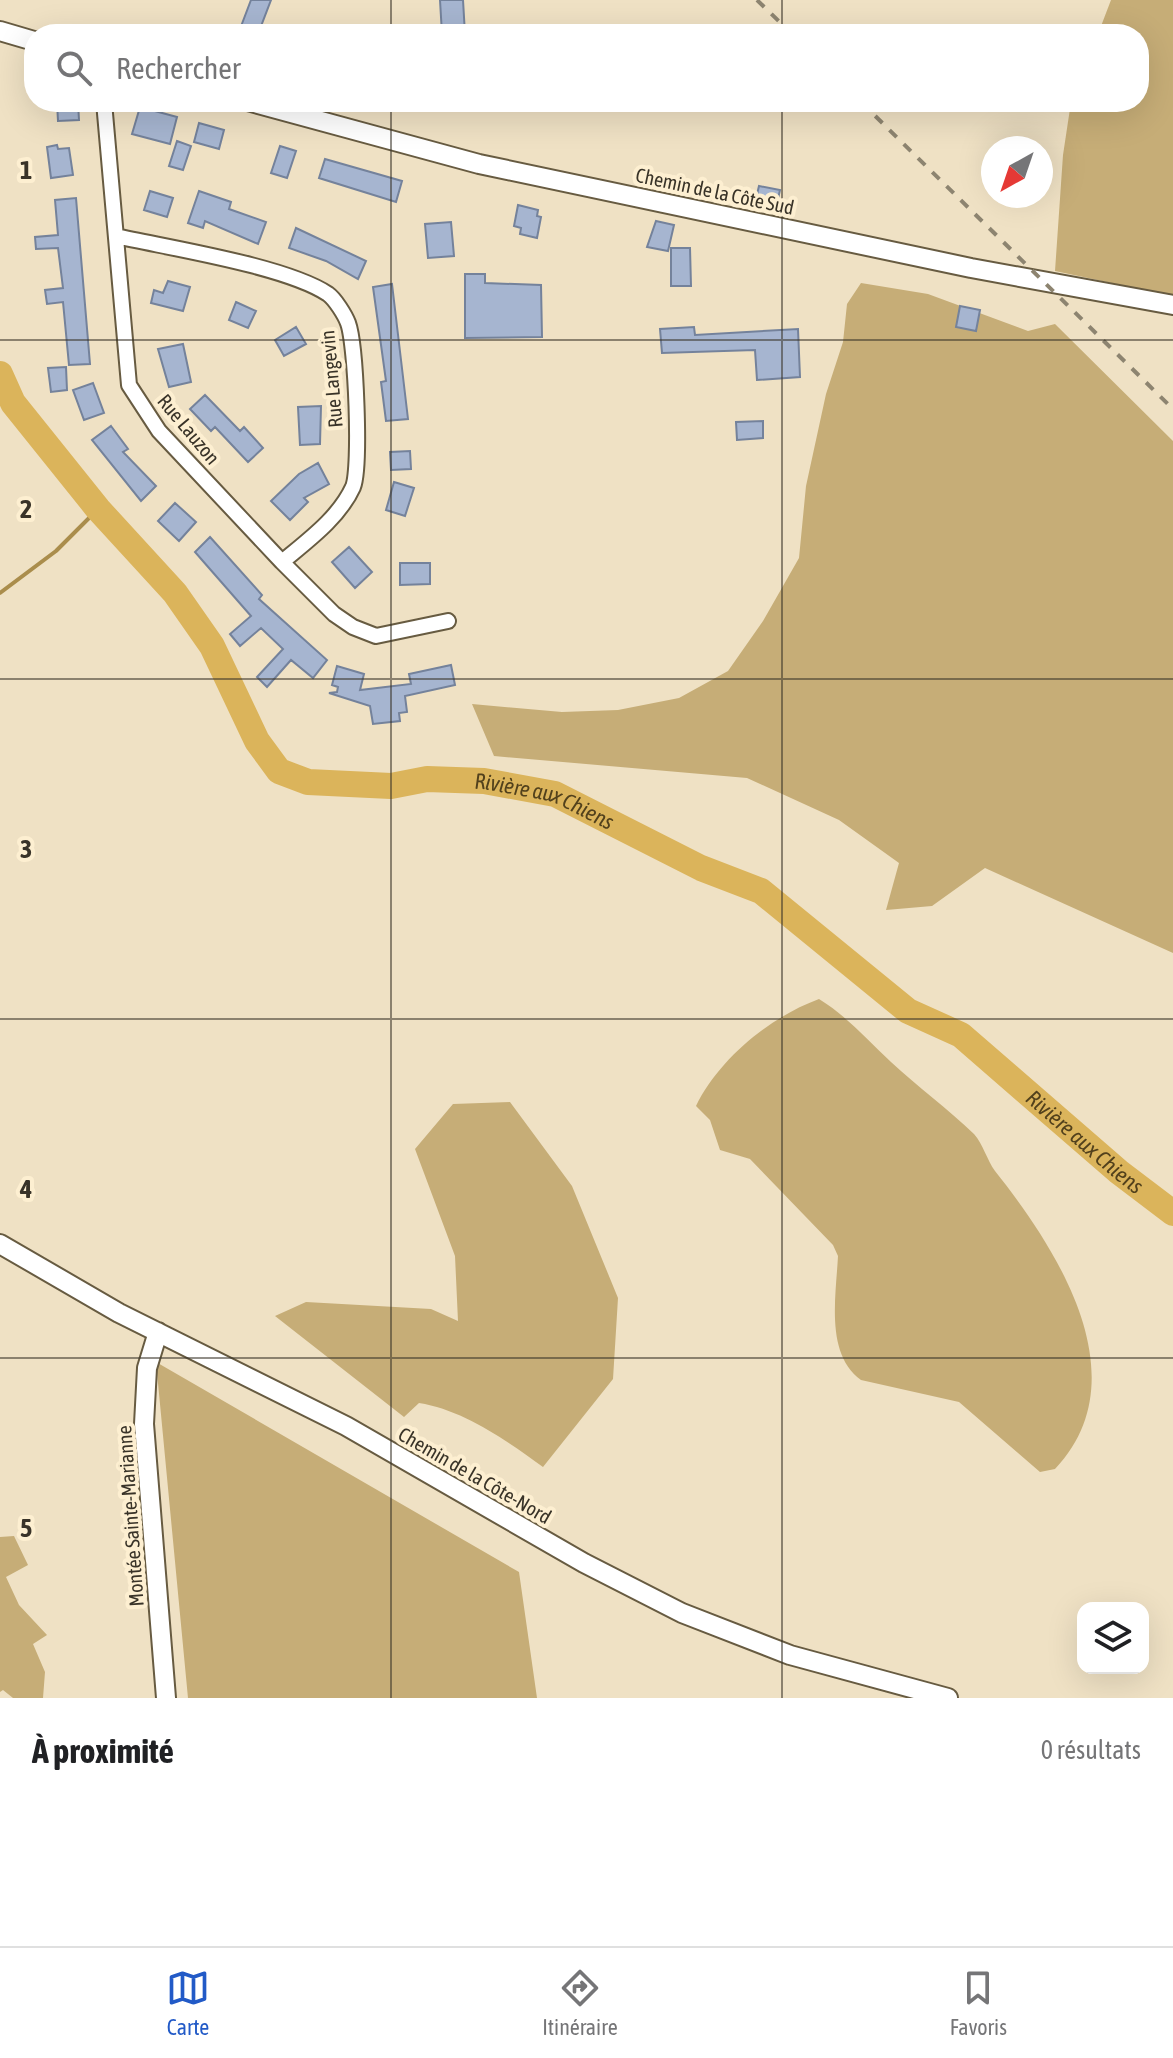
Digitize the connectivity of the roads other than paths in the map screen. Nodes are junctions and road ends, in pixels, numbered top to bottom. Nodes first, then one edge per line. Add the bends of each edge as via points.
1 (0, 31) edge
2 (24, 38) edge
3 (105, 112) edge
4 (288, 112) edge
5 (116, 236) junction
6 (1173, 305) edge
7 (282, 562) junction
8 (448, 621) dead end
9 (0, 1244) edge
10 (158, 1332) junction
11 (166, 1698) edge
12 (948, 1698) edge

1 - 2 street
3 - 5 street, Rue Lauzon
4 - 6 street, Chemin de la Côte Sud via 479,164
5 - 7 street, Rue Lauzon via 129,385 159,431
5 - 7 street, Rue Langevin via 290,276 330,295 348,322 353,345 353,487 323,528
7 - 8 street, Rue Lauzon via 334,614 376,636
9 - 10 street, Chemin de la Côte-Nord
10 - 11 street, Montée Sainte-Marianne via 147,1368 144,1424
10 - 12 street, Chemin de la Côte-Nord via 346,1426 584,1563 690,1616 790,1655

